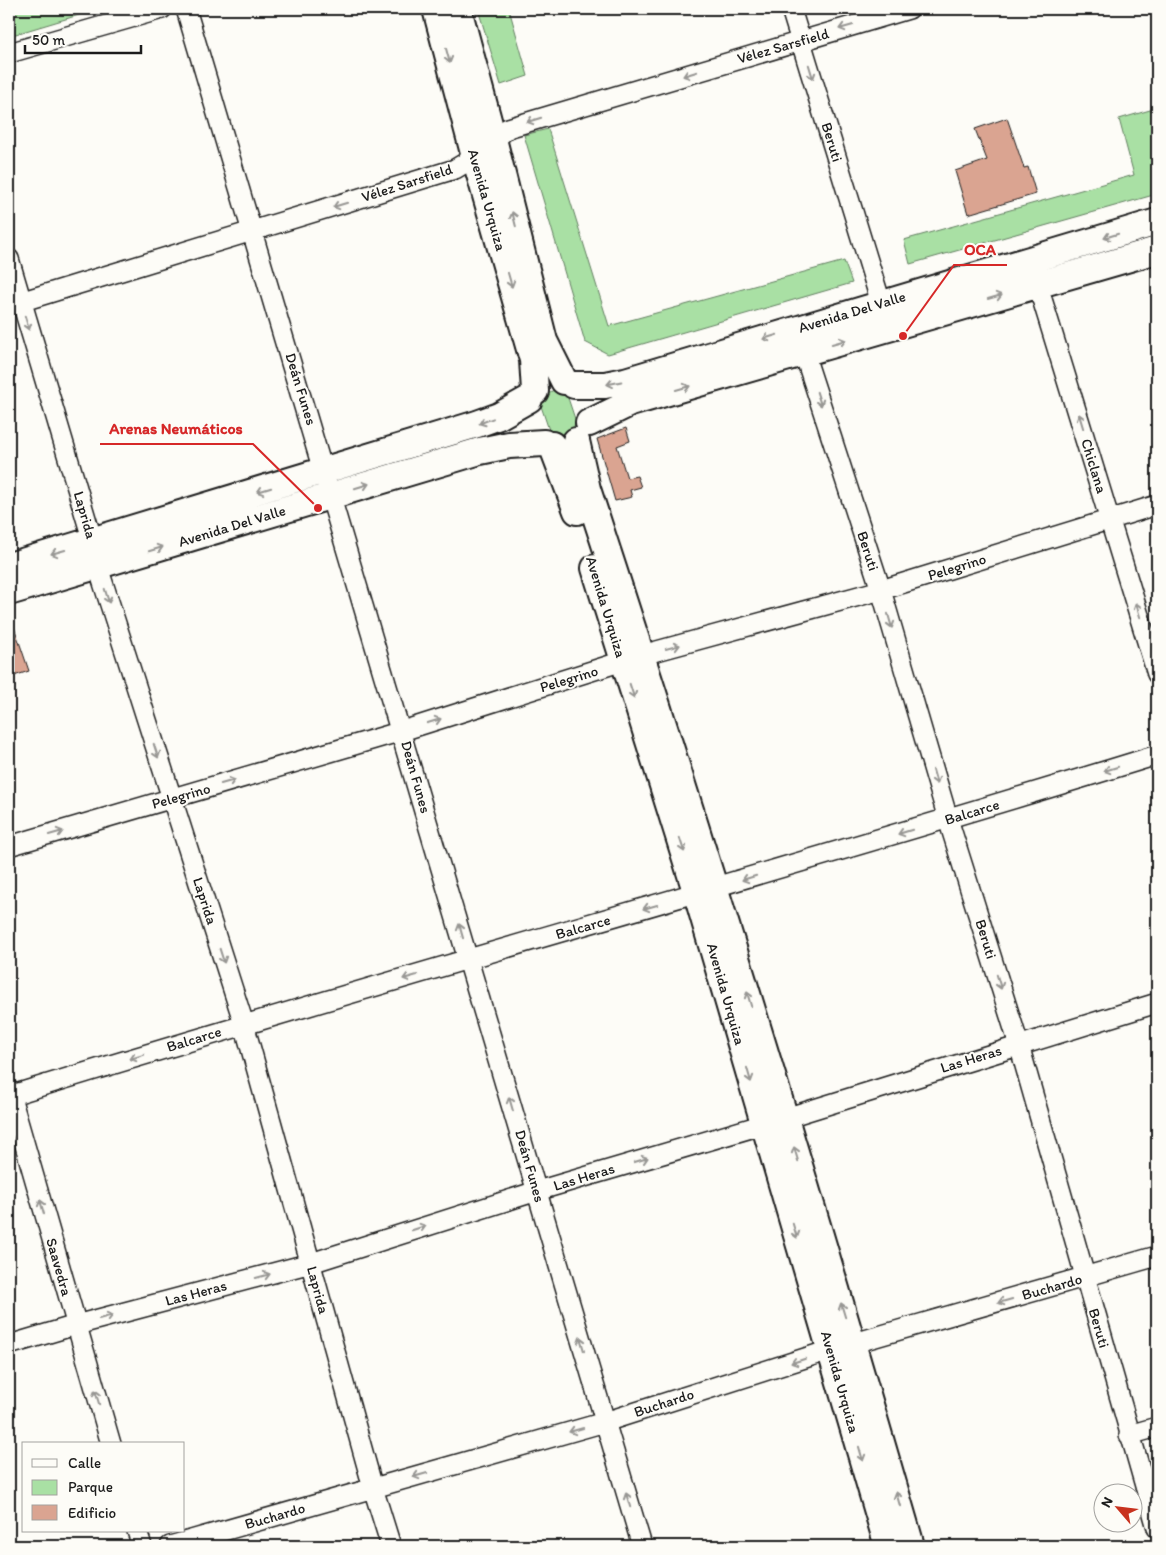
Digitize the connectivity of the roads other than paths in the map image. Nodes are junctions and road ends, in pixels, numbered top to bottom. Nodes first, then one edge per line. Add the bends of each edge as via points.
1 (162, 9) edge
2 (186, 9) edge
3 (436, 9) edge
4 (458, 9) edge
5 (791, 9) edge
6 (909, 9) edge
7 (801, 40) junction
8 (9, 53) edge
9 (494, 139) junction
10 (475, 157) junction
11 (1157, 222) edge
12 (254, 232) junction
13 (1157, 250) edge
14 (9, 259) edge
15 (1029, 260) junction
16 (1039, 284) junction
17 (881, 303) junction
18 (15, 304) edge
19 (804, 353) junction
20 (569, 383) junction
21 (532, 395) junction
22 (565, 438) junction
23 (328, 483) junction
24 (1157, 505) edge
25 (1111, 520) junction
26 (93, 542) junction
27 (9, 566) edge
28 (98, 567) junction
29 (881, 590) junction
30 (9, 592) edge
31 (633, 659) junction
32 (1157, 674) edge
33 (402, 731) junction
34 (1157, 755) edge
35 (171, 799) junction
36 (948, 819) junction
37 (9, 846) edge
38 (706, 891) junction
39 (470, 960) junction
40 (1157, 1003) edge
41 (244, 1024) junction
42 (1019, 1044) junction
43 (9, 1094) edge
44 (774, 1120) junction
45 (537, 1190) junction
46 (1157, 1256) edge
47 (310, 1263) junction
48 (1085, 1277) junction
49 (76, 1325) junction
50 (9, 1345) edge
51 (842, 1347) junction
52 (605, 1422) junction
53 (1157, 1427) edge
54 (1129, 1435) junction
55 (110, 1442) edge
56 (373, 1488) junction
57 (1157, 1528) edge
58 (137, 1532) edge
59 (142, 1546) edge
60 (170, 1546) edge
61 (391, 1546) edge
62 (642, 1546) edge
63 (888, 1546) edge
64 (911, 1546) edge

1 - 8 street
2 - 12 street, Deán Funes
3 -> 10 main road, Avenida Urquiza
4 - 9 main road, Avenida Urquiza
5 - 7 street, Beruti
6 -> 7 street, Vélez Sarsfield
7 -> 9 street, Vélez Sarsfield via 508,128
7 -> 17 street, Beruti
9 - 10 street, Vélez Sarsfield
20 -> 9 main road, Avenida Urquiza via 544,341
10 -> 12 street, Vélez Sarsfield via 455,169
10 -> 21 main road, Avenida Urquiza via 533,360
11 -> 15 main road, Avenida Del Valle
12 - 18 street, Vélez Sarsfield
12 - 23 street, Deán Funes
13 - 16 main road, Avenida Del Valle
14 - 18 street, Laprida
15 - 16 street, Chiclana
15 - 17 main road, Avenida Del Valle
19 -> 16 main road, Avenida Del Valle
25 -> 16 street, Chiclana
17 -> 20 main road, Avenida Del Valle via 625,381 605,385
18 -> 26 street, Laprida
22 -> 19 main road, Avenida Del Valle via 630,403
19 -> 29 street, Beruti
20 - 21 main road via 553,381
20 - 22 main road via 583,392 591,412
21 - 22 main road via 526,419 536,437
21 -> 23 main road, Avenida Del Valle via 499,416
23 -> 22 main road, Avenida Del Valle via 509,445
22 - 31 main road, Avenida Urquiza via 587,489
23 -> 26 main road, Avenida Del Valle
28 -> 23 main road, Avenida Del Valle
23 - 33 street, Deán Funes
24 - 25 street, Pelegrino
25 - 29 street, Pelegrino
32 -> 25 street, Chiclana
26 -> 27 main road, Avenida Del Valle
26 - 28 street, Laprida
28 - 30 main road, Avenida Del Valle
28 -> 35 street, Laprida
31 -> 29 street, Pelegrino
29 -> 36 street, Beruti
33 -> 31 street, Pelegrino
31 - 38 main road, Avenida Urquiza
35 -> 33 street, Pelegrino
39 -> 33 street, Deán Funes
34 -> 36 street, Balcarce
37 -> 35 street, Pelegrino
35 -> 41 street, Laprida
36 -> 38 street, Balcarce
36 -> 42 street, Beruti
38 -> 39 street, Balcarce
38 - 44 main road, Avenida Urquiza
39 -> 41 street, Balcarce
45 -> 39 street, Deán Funes
40 - 42 street, Las Heras
41 -> 43 street, Balcarce
41 - 47 street, Laprida
42 - 44 street, Las Heras
42 - 48 street, Beruti
49 -> 43 street, Saavedra
45 -> 44 street, Las Heras
44 - 51 main road, Avenida Urquiza
47 -> 45 street, Las Heras
52 -> 45 street, Deán Funes
46 - 48 street, Buchardo
49 -> 47 street, Las Heras
47 - 56 street, Laprida
48 -> 51 street, Buchardo
48 - 54 street, Beruti
49 - 50 street, Las Heras
55 -> 49 street, Saavedra
51 -> 52 street, Buchardo
51 -> 63 main road, Avenida Urquiza
64 -> 51 main road
52 -> 56 street, Buchardo
62 -> 52 street, Deán Funes
53 - 54 street
54 - 57 street, Beruti
56 - 60 street, Buchardo
56 - 61 street, Laprida
58 - 59 street

